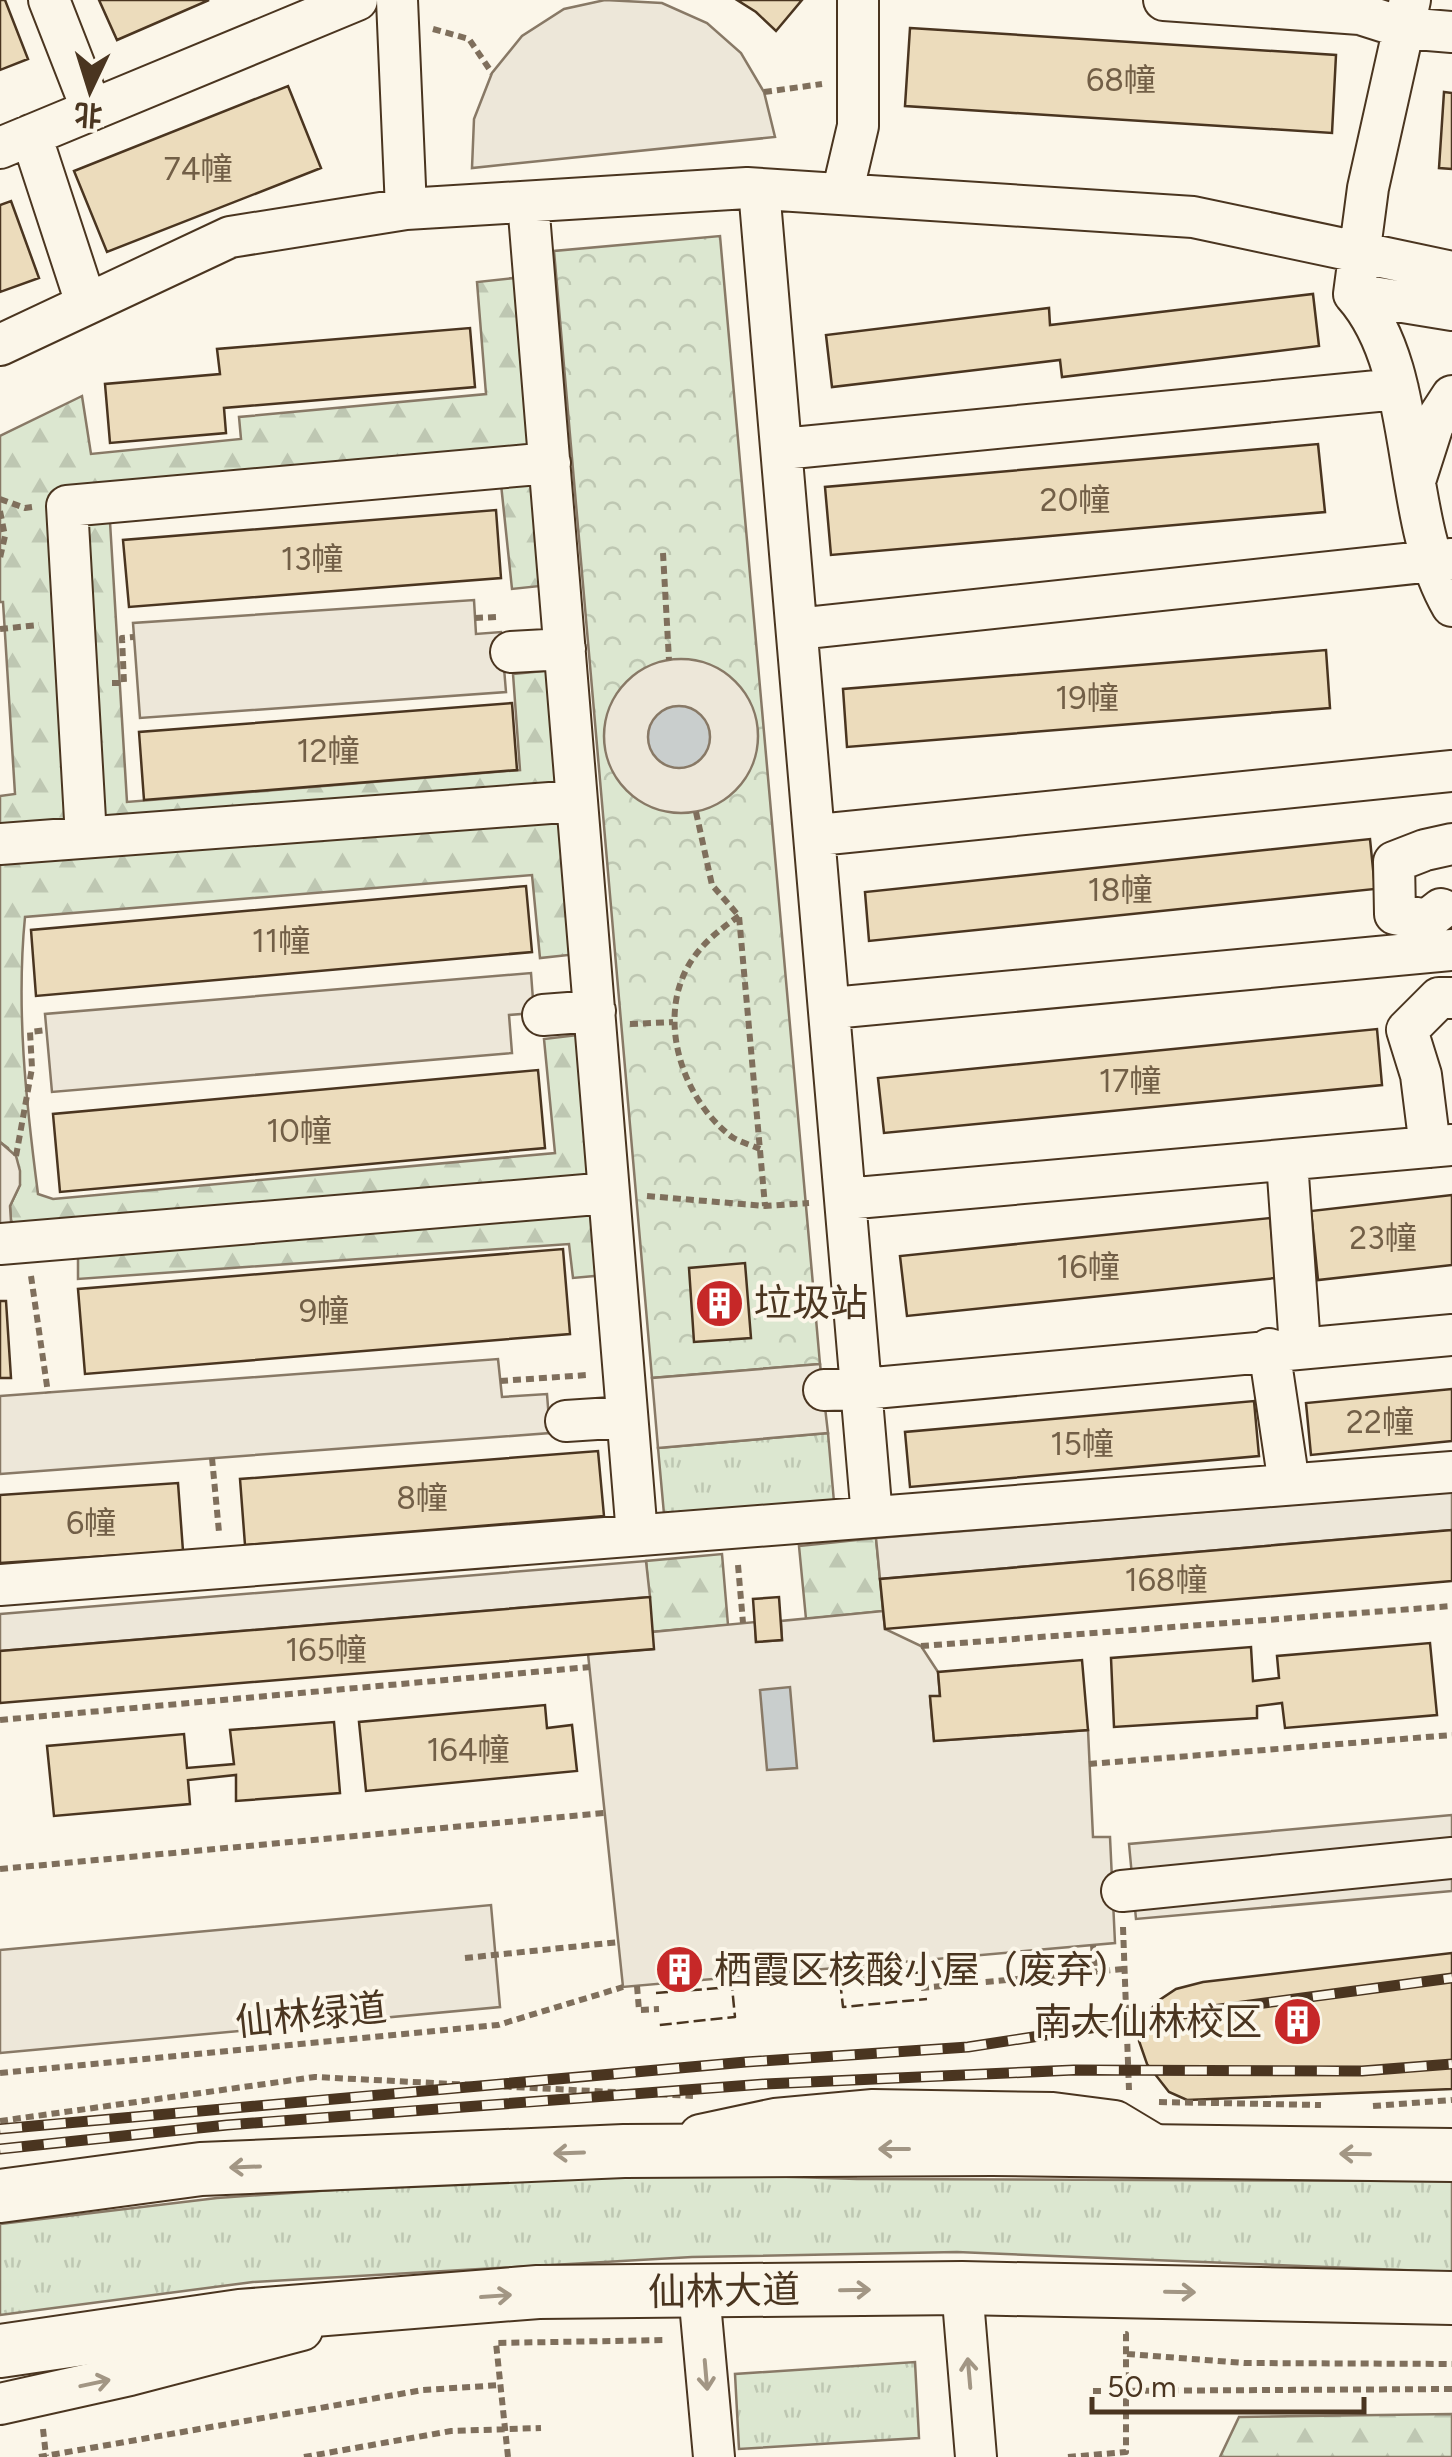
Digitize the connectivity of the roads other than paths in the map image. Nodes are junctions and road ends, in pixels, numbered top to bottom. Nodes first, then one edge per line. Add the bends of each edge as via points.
1 (49, 0) edge
2 (357, 0) edge
3 (858, 0) edge
4 (1164, 0) edge
5 (1407, 14) edge
6 (398, 15) edge
7 (1452, 32) edge
8 (92, 110) junction
9 (15, 142) edge
10 (759, 189) junction
11 (842, 194) junction
12 (528, 202) junction
13 (406, 209) junction
14 (1357, 252) junction
15 (1452, 272) edge
16 (1354, 294) junction
17 (86, 303) junction
18 (1452, 310) edge
19 (0, 345) edge
20 (1398, 389) junction
21 (1452, 396) edge
22 (782, 449) junction
23 (550, 463) junction
24 (1414, 485) junction
25 (1441, 560) edge
26 (1452, 606) edge
27 (797, 629) junction
28 (564, 649) junction
29 (511, 652) dead end
30 (1452, 771) edge
31 (577, 801) junction
32 (814, 832) junction
33 (86, 837) junction
34 (0, 844) edge
35 (1452, 844) edge
36 (1452, 866) edge
37 (1446, 920) edge
38 (1452, 950) edge
39 (1452, 998) edge
40 (829, 1005) junction
41 (595, 1011) junction
42 (542, 1015) dead end
43 (1441, 1146) edge
44 (1287, 1161) junction
45 (609, 1193) junction
46 (845, 1199) junction
47 (15, 1254) edge
48 (1452, 1335) edge
49 (1284, 1348) junction
50 (842, 1389) junction
51 (627, 1417) junction
52 (566, 1420) dead end
53 (1452, 1472) edge
54 (1288, 1484) junction
55 (872, 1517) junction
56 (638, 1535) junction
57 (0, 1585) edge
58 (1452, 1858) edge
59 (1122, 1890) road end
60 (1452, 2156) edge
61 (0, 2196) edge
62 (962, 2288) junction
63 (1452, 2298) edge
64 (398, 2303) junction
65 (701, 2316) junction
66 (0, 2352) edge
67 (0, 2404) edge
68 (714, 2457) edge
69 (976, 2457) edge

1 - 8 street
2 - 8 street
3 - 11 street via 858,126
4 - 5 street
5 - 7 street
5 - 14 street
6 - 13 street
8 - 9 street
9 - 17 street
10 - 11 street
10 - 12 street
10 - 22 street
11 - 14 street via 1193,217
12 - 13 street
12 - 23 street
13 - 17 street via 230,236
14 - 15 street
14 - 16 street
16 - 18 street
16 - 20 street via 1370,312
17 - 19 street
20 - 22 street
20 - 24 street
21 - 24 street via 1433,425
22 - 27 street
23 - 28 street
23 - 33 street via 67,506
24 - 25 street
25 - 26 street
25 - 27 street
27 - 32 street
28 - 29 street
28 - 31 street
30 - 32 street
31 - 33 street
31 - 41 street
32 - 40 street
33 - 34 street
35 - 37 street via 1394,862 1395,914
36 - 37 street
38 - 40 street
39 - 43 street via 1440,998 1407,1030
40 - 46 street
41 - 42 street
41 - 45 street
43 - 44 street
44 - 46 street
44 - 49 street
45 - 47 street
45 - 51 street
46 - 50 street
48 - 49 street
49 - 50 street
49 - 54 street
50 - 55 street
51 - 52 street
51 - 56 street
53 - 54 street
54 - 55 street
55 - 56 street
56 - 57 street
58 - 59 street
60 -> 61 main road via 624,2151 201,2168
62 -> 63 main road, 仙林大道
65 -> 62 main road, 仙林大道
69 -> 62 street
64 -> 65 main road, 仙林大道 via 538,2292
64 - 66 main road, 仙林大道 via 240,2316
67 -> 64 street
65 -> 68 street

